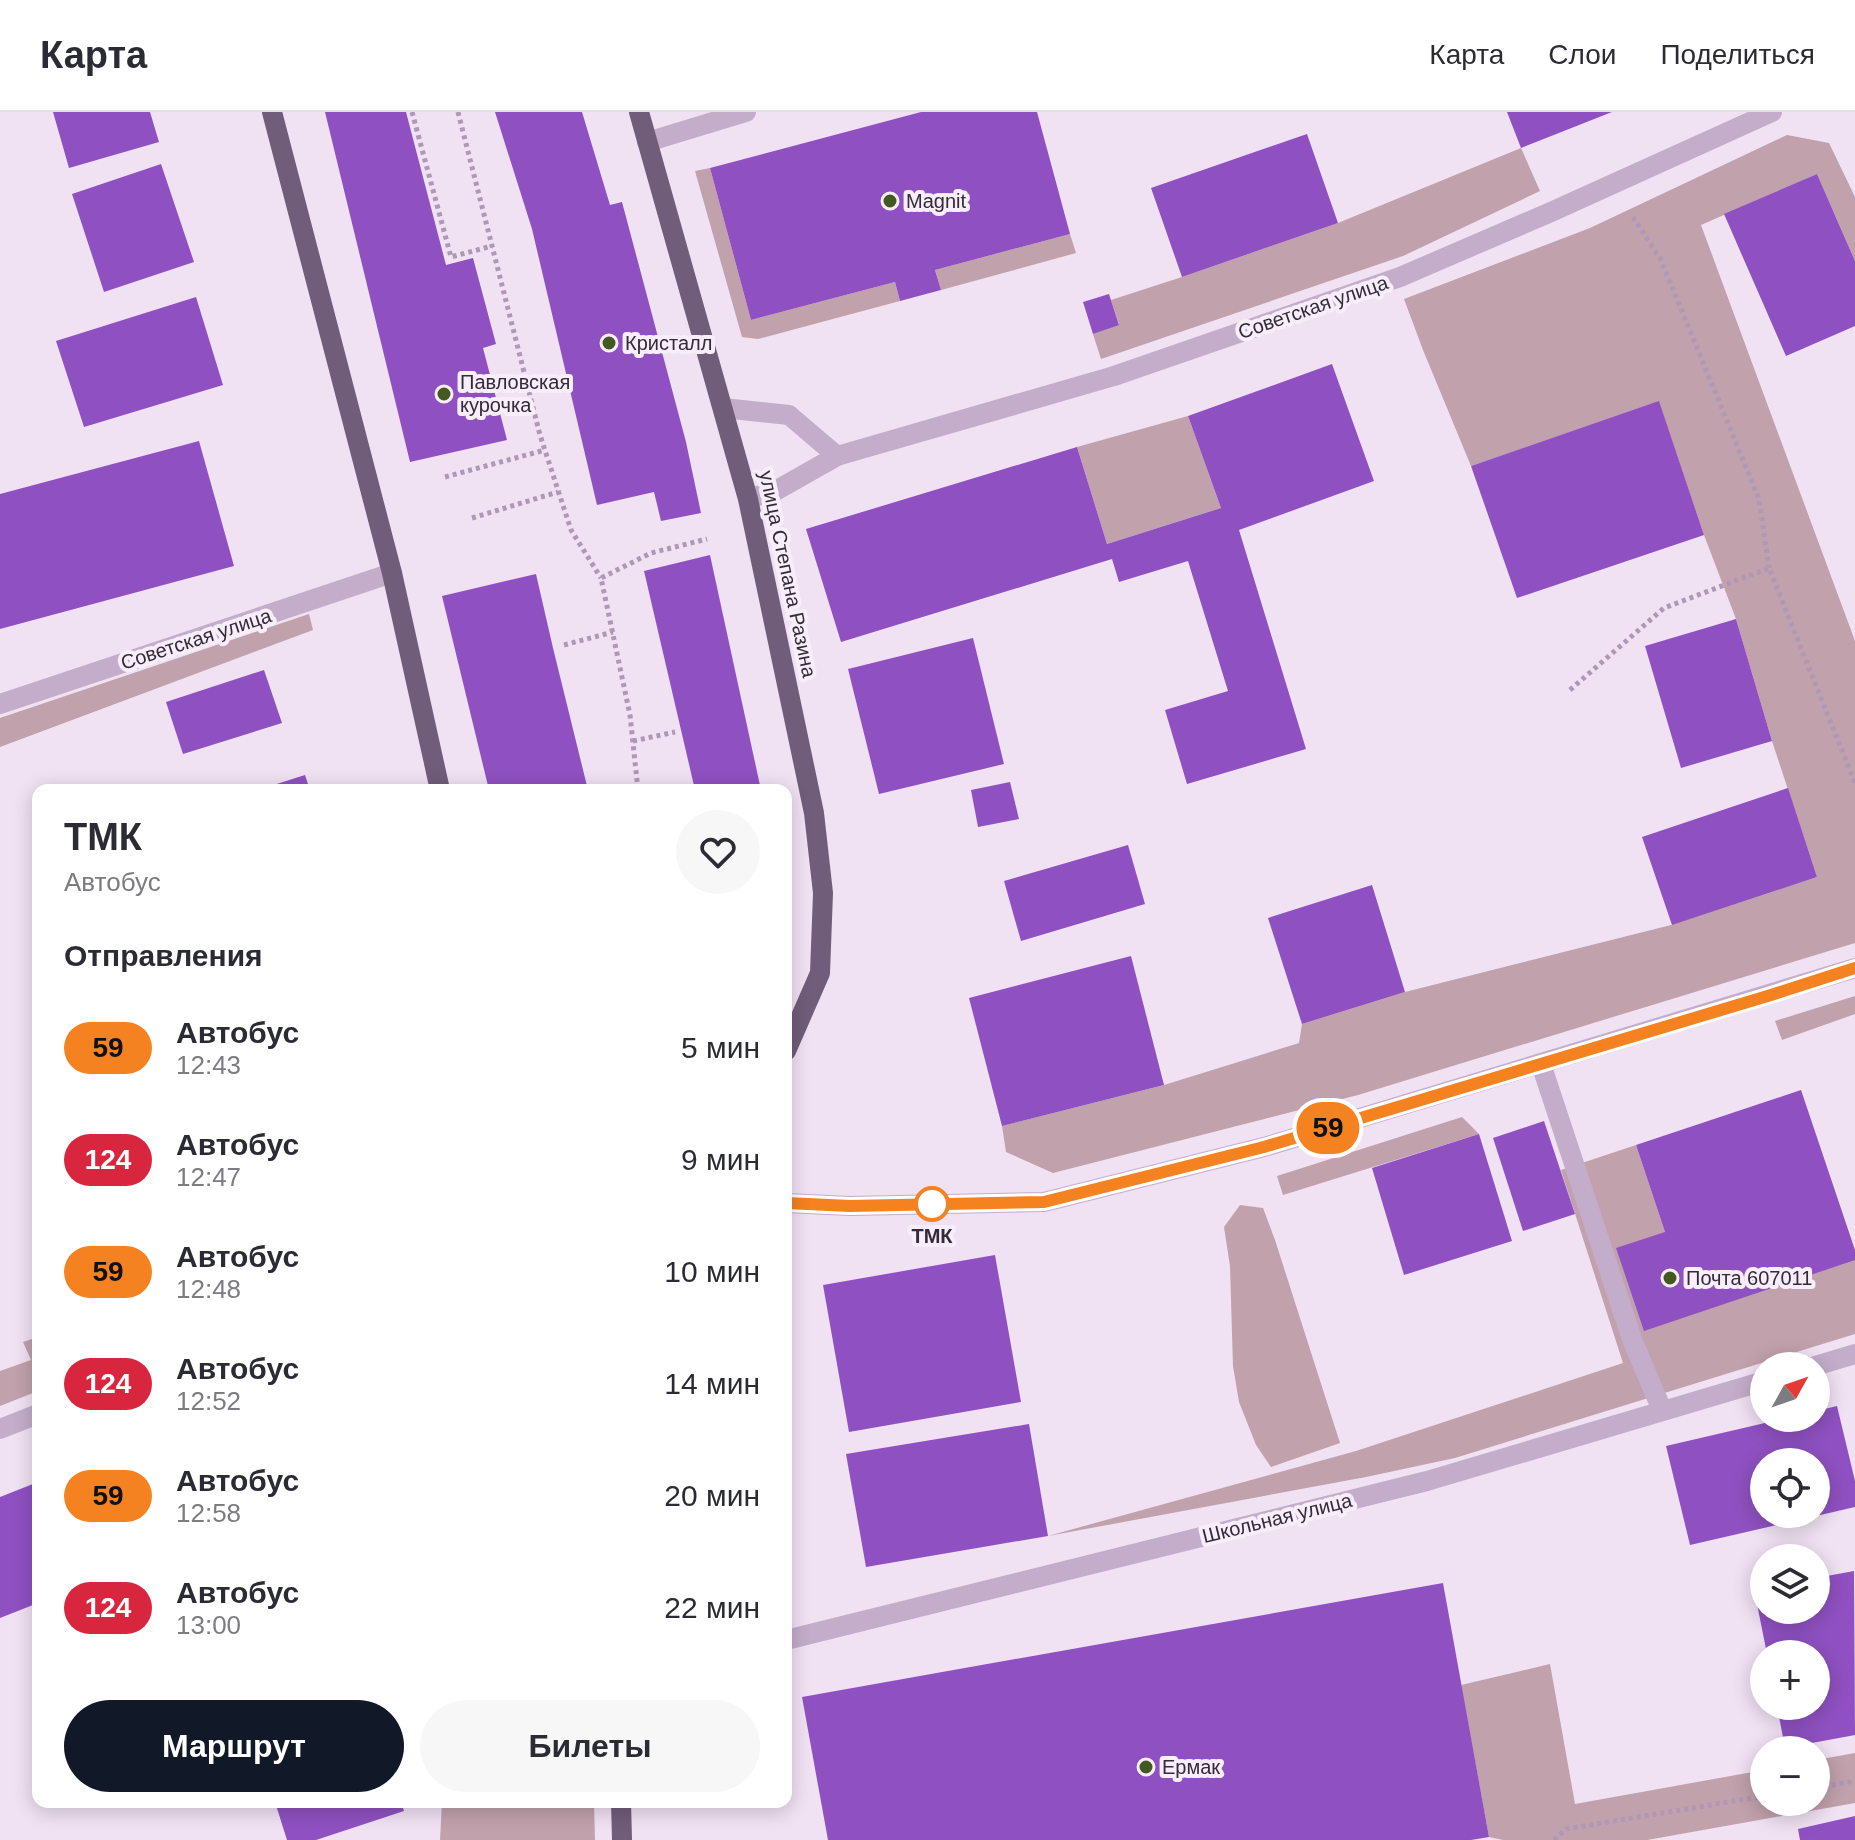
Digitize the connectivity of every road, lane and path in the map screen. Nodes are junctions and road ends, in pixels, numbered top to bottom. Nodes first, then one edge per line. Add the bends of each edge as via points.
1 (272, 112) edge
2 (412, 112) edge
3 (458, 112) edge
4 (639, 112) edge
5 (746, 112) edge
6 (1772, 112) edge
7 (1734, 120) edge
8 (647, 142) junction
9 (1611, 185) junction
10 (492, 246) junction
11 (723, 408) junction
12 (545, 450) junction
13 (837, 456) junction
14 (445, 477) dead end
15 (558, 492) junction
16 (748, 499) junction
17 (472, 518) dead end
18 (707, 539) dead end
19 (1769, 568) junction
20 (392, 573) junction
21 (601, 578) junction
22 (613, 632) junction
23 (564, 645) dead end
24 (1570, 690) dead end
25 (0, 704) edge
26 (675, 732) dead end
27 (633, 741) junction
28 (1855, 783) edge
29 (439, 784) edge
30 (637, 784) edge
31 (1855, 968) edge
32 (792, 1037) edge
33 (1541, 1064) junction
34 (792, 1203) edge
35 (1854, 1360) edge
36 (1830, 1364) edge
37 (1750, 1385) edge
38 (1662, 1410) junction
39 (32, 1416) edge
40 (0, 1429) edge
41 (792, 1639) edge
42 (1855, 1781) edge
43 (1830, 1785) edge
44 (1750, 1798) edge
45 (621, 1808) edge
46 (622, 1840) edge
47 (1554, 1840) edge

1 - 20 main road
2 - 10 path via 451,257
3 - 10 path
4 - 8 main road, улица Степана Разина
5 - 8 street
6 - 7 street, Советская улица
7 - 9 street, Советская улица
8 - 11 main road, улица Степана Разина
9 - 13 street, Советская улица via 1400,277 1114,376
9 - 19 path via 1667,274 1759,499
10 - 12 path
11 - 13 street via 789,415
11 - 16 main road, улица Степана Разина
12 - 14 path
12 - 15 path
13 - 16 street, Советская улица via 777,490
15 - 17 path
15 - 21 path via 571,530
16 - 32 main road, улица Степана Разина via 814,813 823,893 820,973
18 - 21 path via 651,553
19 - 24 path via 1664,608
19 - 28 path
20 - 25 street, Советская улица
20 - 29 main road
21 - 22 path
22 - 23 path
22 - 27 path
26 - 27 path
27 - 30 path
31 - 33 street
33 - 34 street via 1264,1147 1044,1202
33 - 38 street via 1633,1342
35 - 36 street
37 - 38 street, Школьная улица
38 - 41 street, Школьная улица via 1427,1481
39 - 40 street
42 - 43 path
44 - 47 path via 1566,1829
45 - 46 main road

